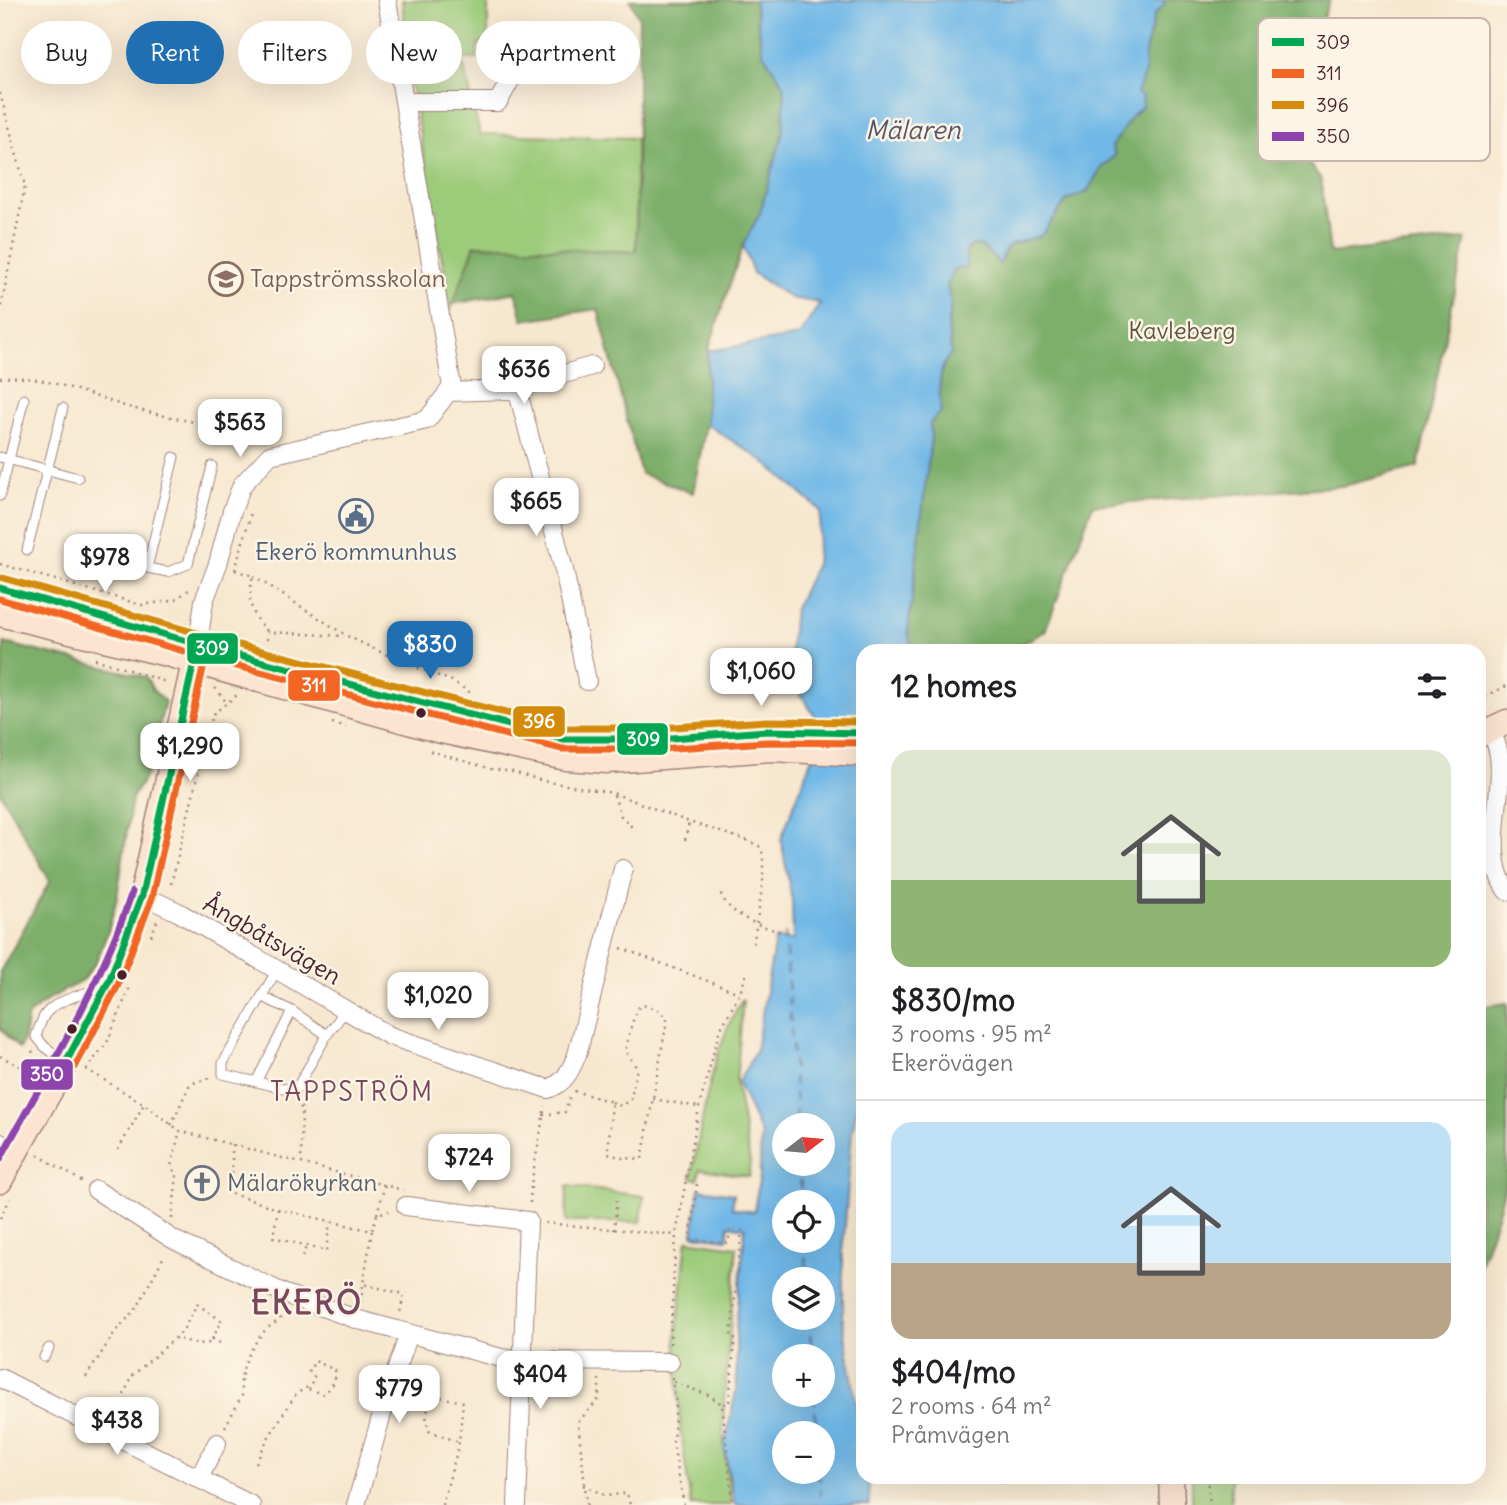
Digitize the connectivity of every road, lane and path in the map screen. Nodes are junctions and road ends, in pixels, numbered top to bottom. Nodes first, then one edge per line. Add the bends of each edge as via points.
1 (387, 0) edge
2 (508, 84) edge
3 (0, 93) edge
4 (404, 102) junction
5 (0, 312) edge
6 (592, 366) dead end
7 (0, 378) edge
8 (517, 388) junction
9 (448, 393) junction
10 (24, 399) dead end
11 (63, 408) dead end
12 (270, 455) junction
13 (174, 457) dead end
14 (5, 458) edge
15 (212, 466) dead end
16 (46, 470) junction
17 (78, 478) dead end
18 (0, 496) edge
19 (251, 512) dead end
20 (27, 550) dead end
21 (0, 564) edge
22 (253, 576) junction
23 (198, 584) dead end
24 (0, 588) edge
25 (0, 614) edge
26 (268, 632) junction
27 (347, 636) junction
28 (266, 648) dead end
29 (196, 653) junction
30 (587, 681) dead end
31 (1507, 686) edge
32 (214, 687) dead end
33 (247, 692) dead end
34 (1486, 696) edge
35 (477, 698) dead end
36 (226, 703) junction
37 (1492, 729) edge
38 (856, 733) edge
39 (666, 748) junction
40 (856, 754) edge
41 (491, 769) dead end
42 (613, 793) junction
43 (689, 822) junction
44 (633, 828) dead end
45 (685, 840) dead end
46 (623, 869) dead end
47 (170, 884) dead end
48 (1507, 891) edge
49 (721, 894) dead end
50 (142, 895) junction
51 (757, 925) junction
52 (785, 933) dead end
53 (604, 942) junction
54 (753, 946) dead end
55 (276, 970) junction
56 (747, 974) dead end
57 (108, 985) junction
58 (740, 993) junction
59 (262, 997) junction
60 (292, 1011) junction
61 (345, 1011) junction
62 (327, 1035) junction
63 (0, 1056) edge
64 (68, 1071) junction
65 (223, 1074) junction
66 (256, 1082) junction
67 (552, 1087) junction
68 (295, 1091) junction
69 (653, 1098) junction
70 (612, 1102) junction
71 (144, 1104) junction
72 (699, 1108) junction
73 (171, 1125) junction
74 (180, 1131) junction
75 (232, 1144) junction
76 (17, 1147) edge
77 (118, 1150) dead end
78 (301, 1162) junction
79 (0, 1181) edge
80 (697, 1184) dead end
81 (385, 1185) junction
82 (96, 1190) joint
83 (617, 1195) dead end
84 (410, 1199) junction
85 (174, 1202) dead end
86 (278, 1209) junction
87 (377, 1214) junction
88 (528, 1221) junction
89 (330, 1222) junction
90 (614, 1230) junction
91 (372, 1231) junction
92 (677, 1234) junction
93 (174, 1240) junction
94 (306, 1246) junction
95 (303, 1257) dead end
96 (292, 1297) junction
97 (403, 1332) junction
98 (176, 1338) junction
99 (212, 1339) junction
100 (220, 1343) dead end
101 (242, 1353) dead end
102 (248, 1356) junction
103 (522, 1361) junction
104 (599, 1361) junction
105 (670, 1362) junction
106 (86, 1377) dead end
107 (0, 1378) edge
108 (673, 1382) junction
109 (305, 1388) junction
110 (124, 1395) dead end
111 (722, 1404) junction
112 (459, 1442) junction
113 (217, 1443) joint
114 (256, 1463) dead end
115 (199, 1478) junction
116 (1171, 1484) edge
117 (1207, 1484) edge
118 (583, 1485) junction
119 (251, 1505) edge
120 (356, 1505) edge
121 (442, 1505) edge
122 (517, 1505) edge
123 (587, 1505) edge
124 (630, 1505) edge
125 (684, 1505) edge
126 (733, 1505) edge
127 (1172, 1505) edge
128 (1210, 1505) edge

1 - 4 street
2 - 4 street via 498,102
3 - 5 path via 25,186
4 - 9 street via 452,387
6 - 8 street
7 - 12 path via 54,383 132,408 260,436
8 - 9 street
8 - 30 street
9 - 12 street via 427,420
10 - 14 lane
11 - 16 lane
12 - 29 street via 242,485 232,511 204,601
13 - 15 lane via 147,568 168,572 188,564
14 - 16 lane
14 - 18 lane
16 - 17 lane
16 - 20 lane
19 - 22 path via 236,570
21 - 23 path via 142,605 174,600
22 - 26 path via 249,592 253,616
22 - 27 path
24 - 29 main road
25 - 29 main road
26 - 27 path
26 - 28 path
27 - 35 path via 452,681
29 - 39 main road via 437,730 566,758 608,761
29 - 50 main road
31 - 34 path
32 - 36 path
33 - 36 path
36 - 47 path via 214,714
37 - 48 street via 1499,757 1496,857
38 - 39 main road via 768,731
39 - 40 main road
41 - 42 path
42 - 43 path
42 - 44 path via 621,816
43 - 45 path
43 - 51 path via 759,846 763,854
46 - 53 street
49 - 51 path via 724,903
50 - 55 street, Ångbåtsvägen
50 - 57 main road
51 - 52 path
51 - 54 path
53 - 58 path
53 - 67 street via 577,1055 569,1073
55 - 59 lane
55 - 61 street, Ångbåtsvägen
56 - 58 path
57 - 64 main road
57 - 64 lane via 47,1011 36,1036
58 - 72 path via 719,1032
59 - 60 lane
59 - 65 lane via 223,1063
60 - 62 lane
60 - 66 lane
61 - 62 lane
61 - 67 street, Ångbåtsvägen via 390,1036
62 - 68 lane
63 - 64 path
64 - 71 path
64 - 76 main road
65 - 66 lane
65 - 73 path via 190,1084
66 - 68 lane
67 - 70 path
67 - 88 path
68 - 78 path via 302,1110
69 - 70 path via 642,1159 621,1159 608,1153
69 - 70 path via 667,1020 661,1011 643,1004 625,1051 637,1068 631,1099 621,1106
69 - 72 path
71 - 73 path
71 - 77 path
72 - 92 path
73 - 74 path
74 - 75 path
74 - 85 path via 171,1167 177,1175
75 - 78 path
75 - 86 path via 232,1194
76 - 79 main road
76 - 82 path
78 - 81 path
80 - 111 path via 690,1238 728,1243 731,1228 742,1230 729,1403
81 - 84 path
81 - 87 path
82 - 93 street via 125,1214
83 - 90 path
84 - 87 path
84 - 88 street
86 - 89 path
86 - 94 path via 273,1237
87 - 91 path
88 - 90 path
88 - 103 street
89 - 91 path
89 - 94 path via 326,1251
90 - 92 path
91 - 97 path via 363,1284 404,1294
92 - 105 path
93 - 96 street
93 - 106 path via 137,1308
94 - 95 path
96 - 97 street
96 - 102 path via 279,1322 263,1332
97 - 103 street
97 - 120 street
98 - 99 path via 197,1344
98 - 99 path via 197,1304 222,1321
98 - 110 path via 131,1377
99 - 100 path
101 - 102 path
102 - 113 path via 239,1384 242,1396
103 - 104 street
103 - 122 street
104 - 105 street
104 - 118 path via 600,1399 578,1422
105 - 108 path
107 - 115 street
108 - 111 path via 695,1388
108 - 125 path via 673,1443
109 - 109 path via 314,1377 309,1371 315,1361 335,1370 331,1388 323,1394
109 - 114 path via 287,1407
111 - 126 path
112 - 112 path via 463,1402 440,1396 429,1405 425,1419 429,1431
112 - 121 path
113 - 115 street
115 - 119 street
116 - 127 main road
117 - 128 path
118 - 123 path
118 - 124 path via 606,1496 627,1493

